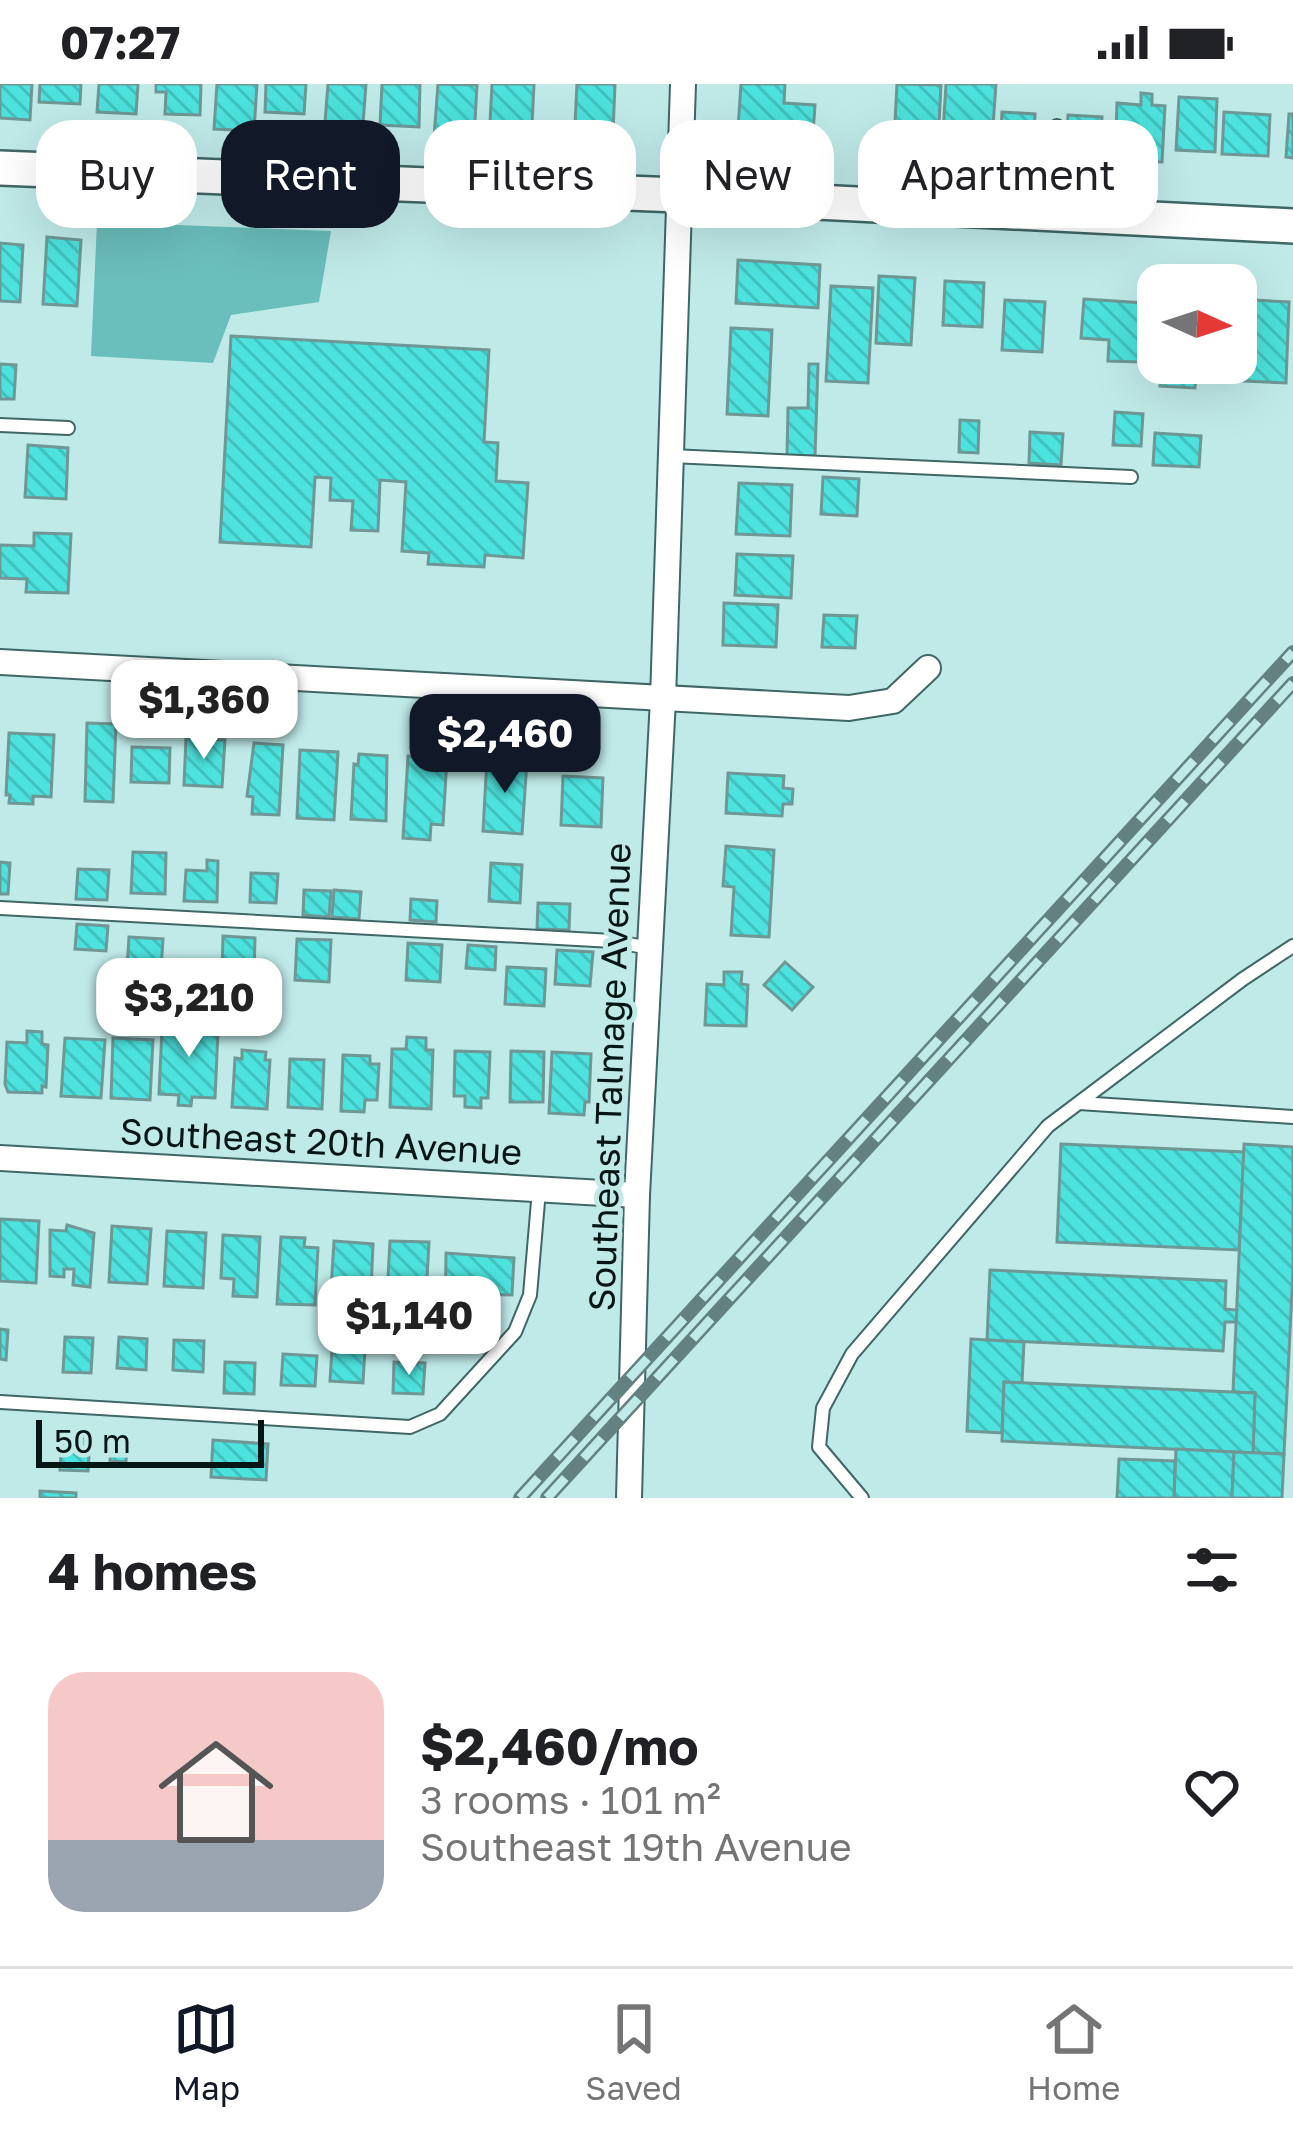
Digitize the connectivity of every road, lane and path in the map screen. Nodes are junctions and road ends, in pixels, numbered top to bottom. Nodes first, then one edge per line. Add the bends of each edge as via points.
1 (683, 84) edge
2 (681, 120) edge
3 (0, 168) edge
4 (660, 193) edge
5 (1158, 220) edge
6 (1293, 226) edge
7 (677, 228) edge
8 (0, 425) edge
9 (68, 428) dead end
10 (669, 456) junction
11 (1131, 477) dead end
12 (0, 662) edge
13 (928, 668) dead end
14 (663, 699) junction
15 (0, 908) edge
16 (1293, 946) edge
17 (649, 949) junction
18 (1077, 1103) junction
19 (1293, 1117) edge
20 (0, 1158) edge
21 (538, 1190) junction
22 (637, 1195) junction
23 (0, 1402) edge
24 (629, 1498) edge
25 (862, 1498) edge

1 - 2 street, Southeast Talmage Avenue
3 - 4 street
5 - 6 street
7 - 10 street, Southeast Talmage Avenue
8 - 9 lane
10 - 11 lane
10 - 14 street, Southeast Talmage Avenue
12 - 14 street
13 - 14 street via 893,701 849,708
14 - 17 street, Southeast Talmage Avenue
15 - 17 lane
16 - 18 lane
17 - 22 street, Southeast Talmage Avenue
18 - 19 lane
18 - 25 lane via 996,1183 852,1354 823,1408 819,1448
20 - 21 street, Southeast 20th Avenue
21 - 22 street, Southeast 20th Avenue
21 - 23 lane via 530,1294 515,1332 440,1414 410,1427
22 - 24 street, Southeast Talmage Avenue

